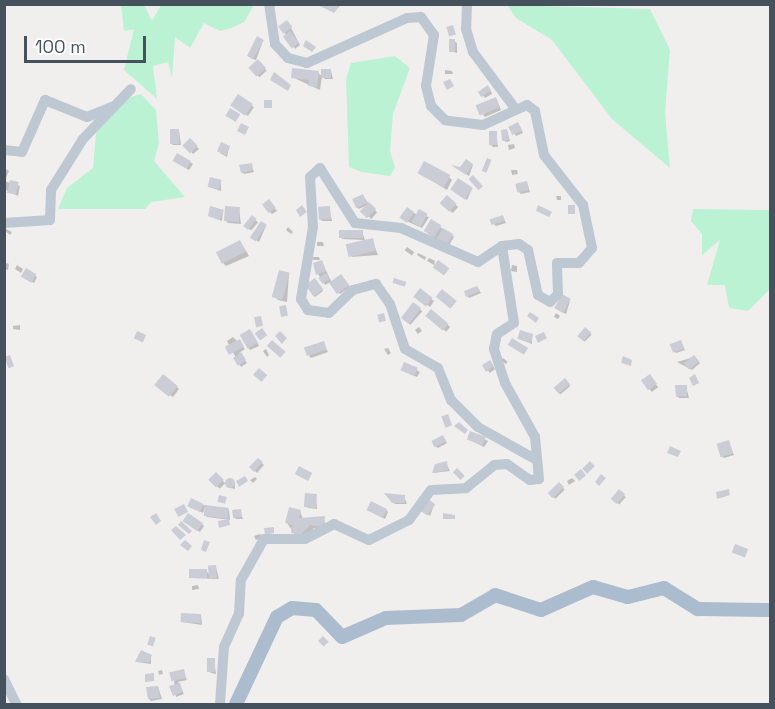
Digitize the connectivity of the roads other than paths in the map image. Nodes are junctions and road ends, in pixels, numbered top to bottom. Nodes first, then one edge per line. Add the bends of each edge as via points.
1 (269, 4) edge
2 (467, 4) edge
3 (131, 89) dead end
4 (115, 106) junction
5 (514, 107) junction
6 (4, 150) edge
7 (4, 224) edge
8 (502, 246) junction
9 (533, 458) junction
10 (771, 610) edge
11 (4, 680) edge
12 (16, 705) edge
13 (220, 705) edge
14 (236, 705) edge

1 - 5 street via 275,44 288,58 307,63 407,18 421,17 434,35 428,96 445,120 483,125
2 - 5 street via 466,29 474,52
3 - 4 street
4 - 6 street via 87,117 45,100 22,152
4 - 7 street via 83,139 51,190 50,220
5 - 8 street via 527,105 535,111 544,155 583,205 592,248 579,263 557,263 558,294 550,302 538,295 528,250 519,244
8 - 9 street via 514,323 496,334 494,349 505,383 535,436
8 - 9 street via 478,262 401,228 355,223 320,168 310,177 313,227 301,299 308,310 329,313 353,290 376,284 390,304 405,349 438,368 451,400 478,427
9 - 13 street via 541,473 536,481 519,468 494,465 466,488 431,490 409,520 369,540 334,524 305,539 264,539 241,580 239,614 224,647
10 - 14 main road via 698,609 664,588 628,597 593,587 541,610 489,595 461,615 386,618 342,636 315,610 292,608 276,617
11 - 12 street

